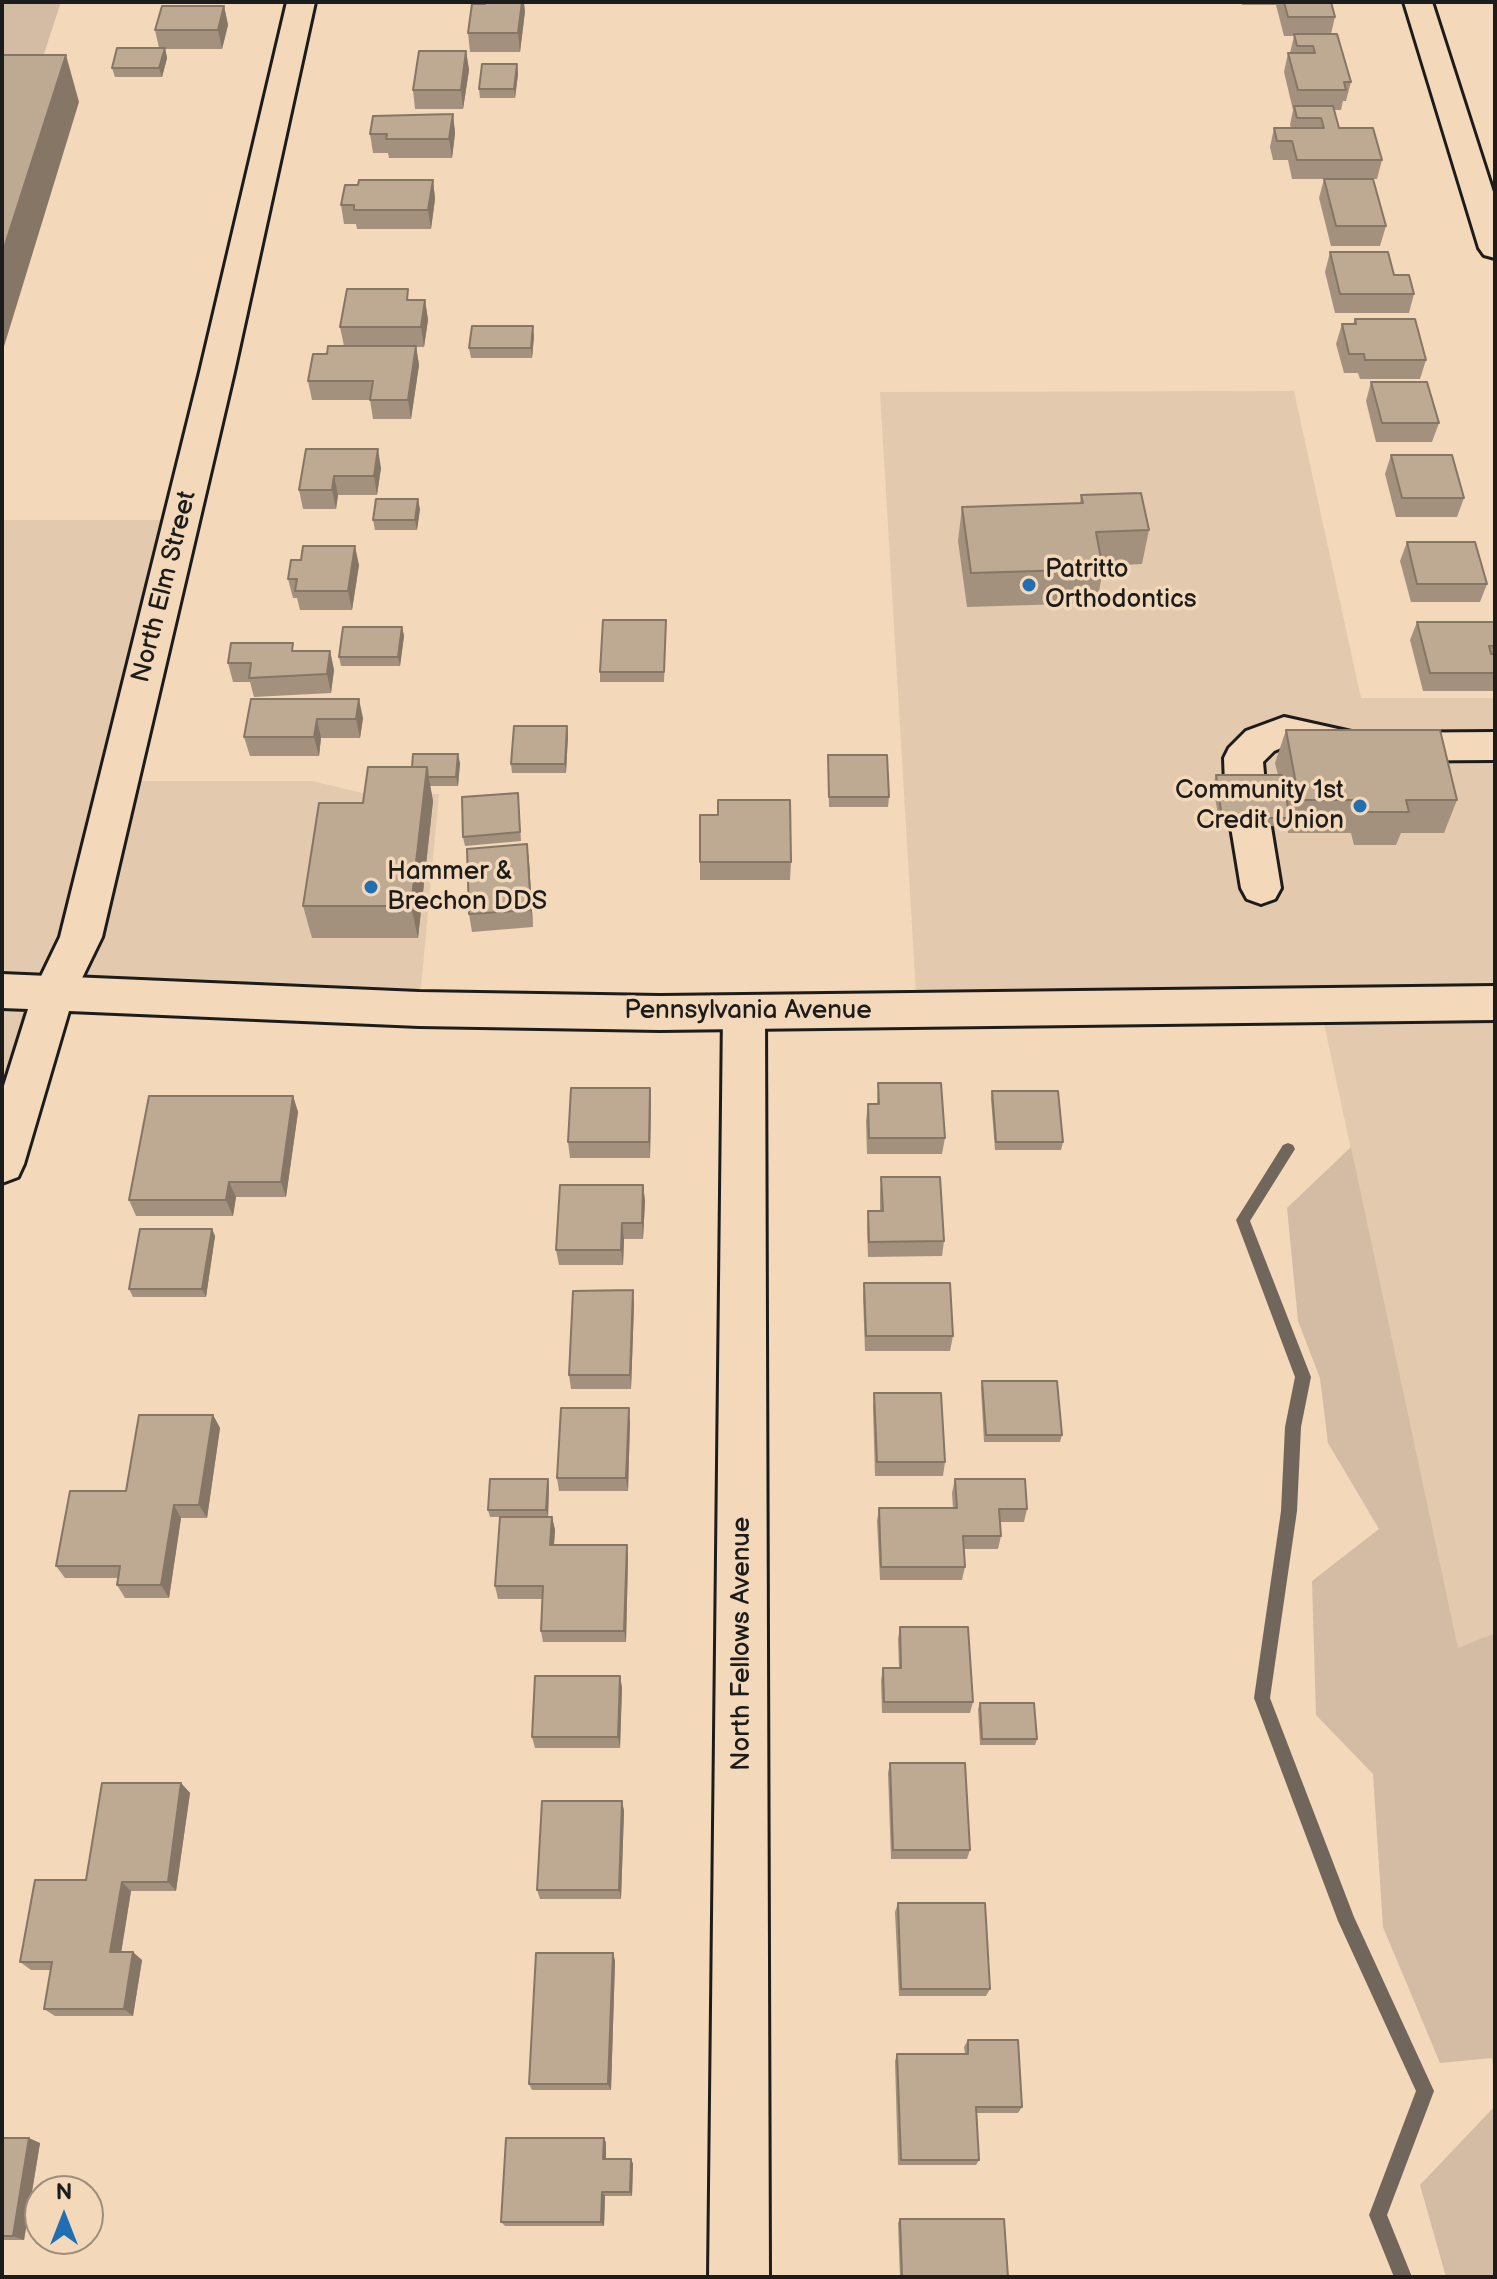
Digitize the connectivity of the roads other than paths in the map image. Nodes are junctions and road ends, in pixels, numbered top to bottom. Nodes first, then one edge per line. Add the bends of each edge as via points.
1 (301, 2) edge
2 (1418, 2) edge
3 (1494, 245) edge
4 (1495, 746) edge
5 (1245, 785) edge
6 (1251, 827) edge
7 (1261, 888) dead end
8 (2, 991) edge
9 (53, 995) junction
10 (1495, 1003) edge
11 (744, 1012) junction
12 (2, 1164) edge
13 (739, 2277) edge

1 - 9 street, North Elm Street via 81,937
2 - 3 street
4 - 5 street via 1356,747 1284,731 1260,741 1243,758
6 - 7 street
8 - 9 street, Pennsylvania Avenue
9 - 11 street, Pennsylvania Avenue via 419,1009
9 - 12 street, North Elm Street
10 - 11 street, Pennsylvania Avenue
11 - 13 street, North Fellows Avenue

